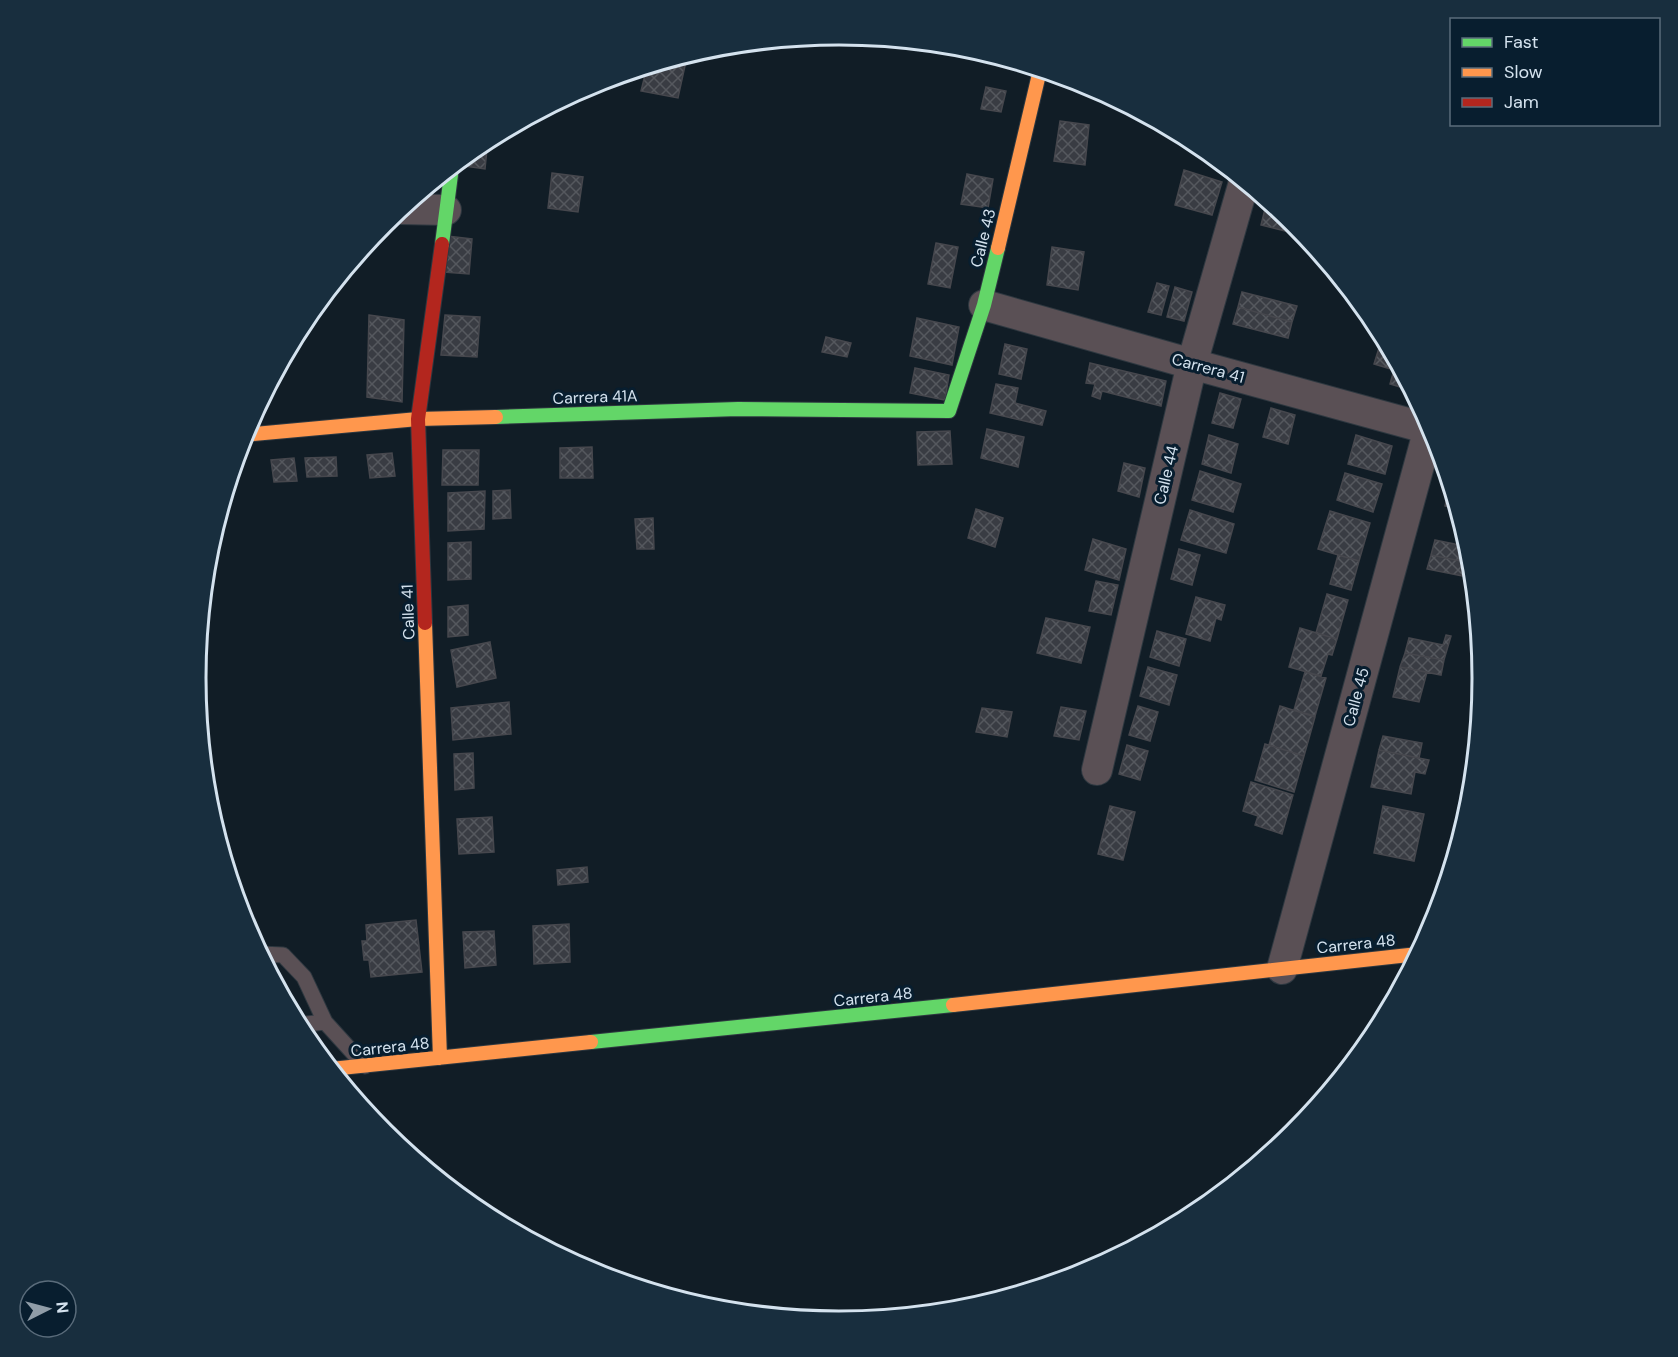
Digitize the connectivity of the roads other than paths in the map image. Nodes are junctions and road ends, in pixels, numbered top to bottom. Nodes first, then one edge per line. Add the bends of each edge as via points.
1 (1038, 78) edge
2 (450, 178) edge
3 (1242, 190) edge
4 (413, 209) edge
5 (446, 210) junction
6 (984, 305) junction
7 (1192, 364) junction
8 (949, 411) joint
9 (418, 419) junction
10 (1419, 425) edge
11 (255, 434) edge
12 (1427, 443) edge
13 (1097, 770) dead end
14 (269, 954) edge
15 (1409, 955) edge
16 (1282, 969) junction
17 (325, 1022) junction
18 (308, 1023) edge
19 (440, 1058) junction
20 (365, 1066) junction
21 (340, 1068) edge

1 - 6 main road, Calle 43
2 - 5 main road, Calle 41
3 - 7 street, Calle 44
4 - 5 street
5 - 9 main road, Calle 41
6 - 7 street, Carrera 41
6 - 8 main road, Calle 43
7 - 10 street, Carrera 41
7 - 13 street, Calle 44
8 - 9 main road, Carrera 41A via 738,409
9 - 11 main road, Carrera 41A
9 - 19 main road, Calle 41
12 - 16 street, Calle 45
14 - 17 lane via 283,955 304,977
15 - 16 main road, Carrera 48
16 - 19 main road, Carrera 48
17 - 18 lane
17 - 20 lane
19 - 20 main road, Carrera 48
20 - 21 main road, Carrera 48

